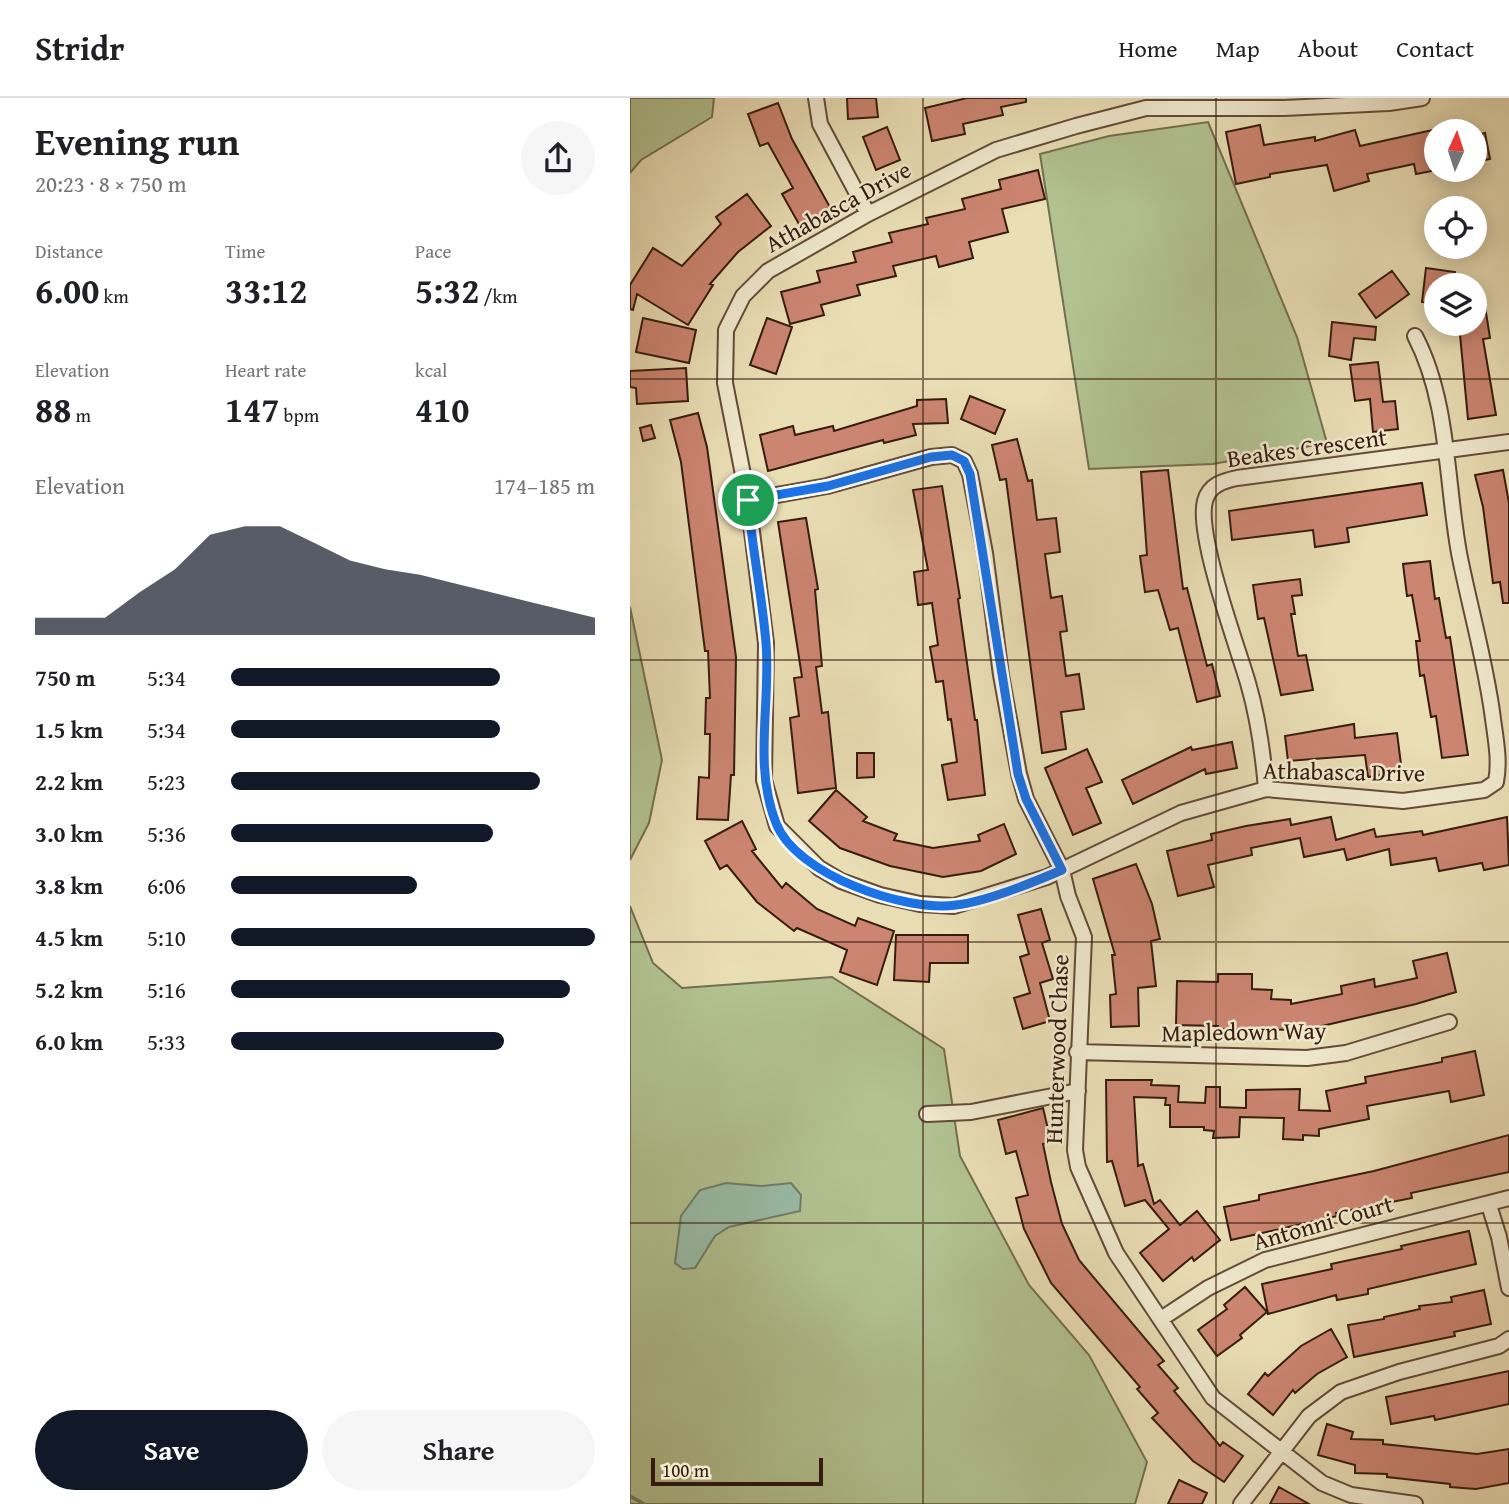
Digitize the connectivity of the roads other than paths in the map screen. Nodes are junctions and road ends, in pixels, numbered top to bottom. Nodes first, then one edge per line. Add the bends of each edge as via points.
1 (816, 98) edge
2 (1422, 98) edge
3 (1388, 100) edge
4 (868, 214) junction
5 (1415, 335) dead end
6 (1509, 442) edge
7 (1445, 451) junction
8 (748, 500) junction
9 (1266, 789) junction
10 (1062, 870) junction
11 (1449, 1022) dead end
12 (1077, 1052) junction
13 (1078, 1091) junction
14 (927, 1114) dead end
15 (1509, 1198) edge
16 (1489, 1205) junction
17 (1509, 1288) edge
18 (1161, 1319) junction
19 (1509, 1339) edge
20 (1281, 1452) junction
21 (1241, 1504) edge
22 (1415, 1504) edge

1 - 4 street via 820,124
2 - 3 street, Athabasca Drive
3 - 4 street, Athabasca Drive via 1284,108 1146,108 996,150
4 - 8 street, Athabasca Drive via 768,271 743,296 726,330 725,383
5 - 7 street via 1429,362
6 - 7 street, Beakes Crescent
7 - 9 street, Beakes Crescent via 1237,478 1221,481 1210,490 1204,503 1213,567 1255,712
7 - 9 street, Athabasca Drive via 1460,558 1488,680 1496,782 1484,790 1403,801
8 - 10 street, Athabasca Drive via 766,643 764,780 777,826 819,869 841,881 920,904 971,903
8 - 10 street, Hunterwood Chase via 828,486 931,457 952,455 964,461 985,552 1018,774
9 - 10 street, Athabasca Drive via 1181,813
10 - 12 street, Hunterwood Chase via 1083,937
11 - 12 street, Mapledown Way via 1346,1053 1307,1058
12 - 13 street, Hunterwood Chase
13 - 14 street via 971,1112
13 - 18 street, Hunterwood Chase via 1078,1167 1116,1254
15 - 16 street, Antonni Court
16 - 17 street
16 - 18 street, Antonni Court via 1405,1222 1265,1260 1208,1288
18 - 20 street, Hunterwood Chase via 1213,1398
19 - 20 street via 1499,1346 1357,1384 1309,1416
20 - 21 street
20 - 22 street, Hunterwood Chase via 1322,1483 1351,1494

